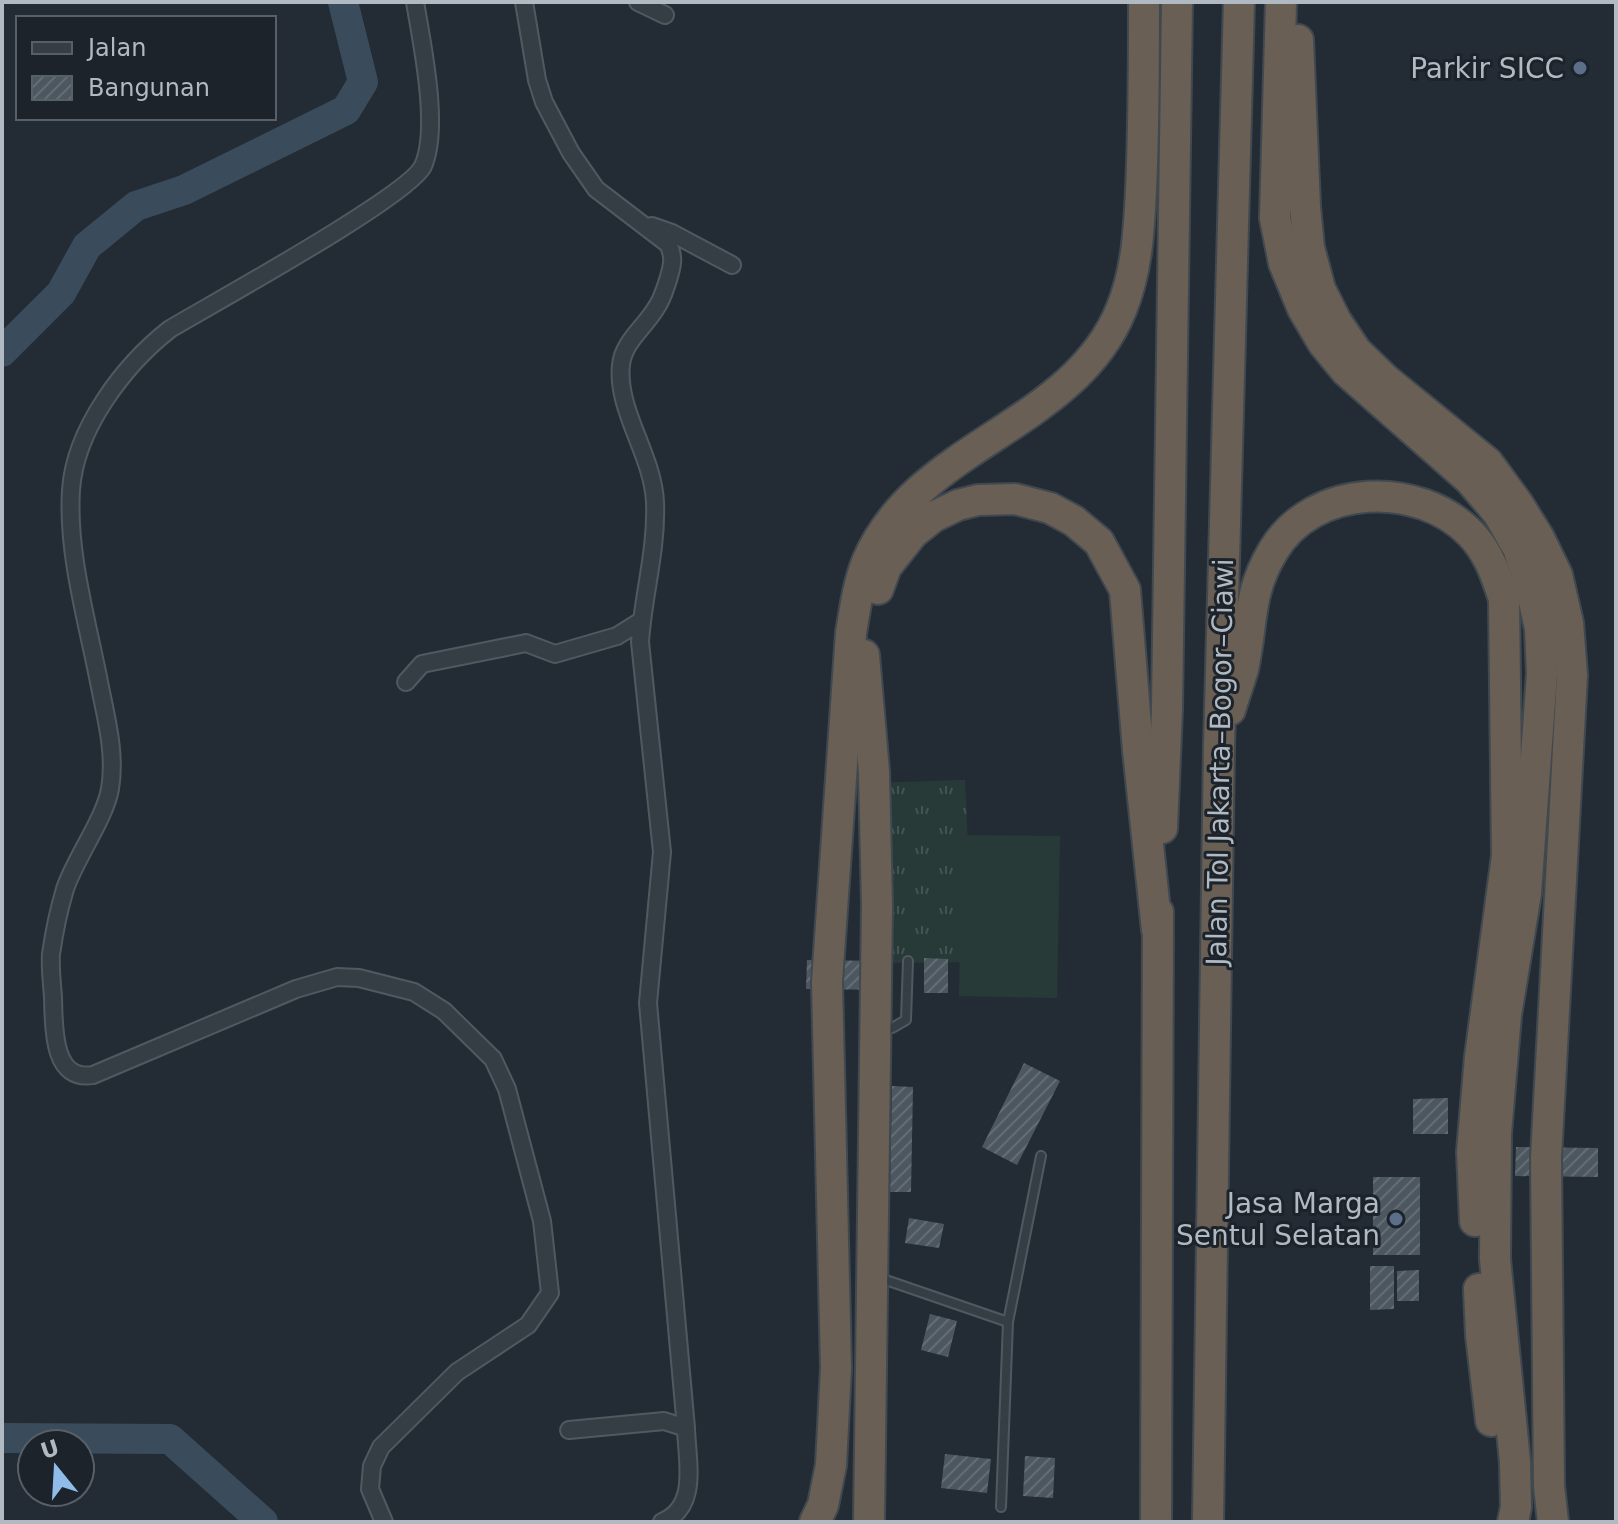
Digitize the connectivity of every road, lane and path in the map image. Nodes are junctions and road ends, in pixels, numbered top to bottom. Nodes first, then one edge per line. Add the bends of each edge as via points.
1 (415, 2) edge
2 (524, 2) edge
3 (638, 2) edge
4 (1144, 2) edge
5 (1177, 2) edge
6 (1239, 2) edge
7 (1281, 2) edge
8 (1295, 2) edge
9 (665, 15) dead end
10 (639, 221) junction
11 (732, 265) dead end
12 (641, 621) junction
13 (406, 682) dead end
14 (1219, 746) junction
15 (1157, 930) junction
16 (908, 961) dead end
17 (876, 1029) junction
18 (1041, 1156) dead end
19 (872, 1275) junction
20 (1008, 1322) junction
21 (836, 1368) junction
22 (686, 1428) junction
23 (569, 1430) dead end
24 (1001, 1507) dead end
25 (384, 1522) edge
26 (662, 1522) edge
27 (815, 1522) edge
28 (840, 1522) edge
29 (869, 1522) edge
30 (1156, 1522) edge
31 (1208, 1522) edge
32 (1503, 1522) edge
33 (1513, 1522) edge
34 (1553, 1522) edge

1 - 25 street via 429,86 423,166 374,208 145,349 108,394 85,441 71,489 73,539 113,754 110,792 65,889 51,956 55,1042 67,1069 81,1077 337,977 414,992 444,1011 493,1059 507,1089 542,1221 550,1293 528,1325 457,1372 381,1447 370,1489
2 - 10 street via 537,80 558,128 596,189
3 - 9 street
4 - 21 highway via 1139,225 1121,311 1101,346 1053,397 934,477 906,502 868,561 858,590 827,982
5 - 15 highway, Jalan Tol Jakarta–Bogor–Ciawi via 1167,709
6 - 14 highway, Jalan Tol Jakarta–Bogor–Ciawi
7 - 33 highway via 1275,218 1284,263 1303,309 1346,371 1470,480 1498,513 1518,548 1540,628 1542,674 1526,893 1506,1015 1496,1133 1495,1259 1515,1462
8 - 34 highway via 1305,207 1320,289 1356,351 1488,463 1539,538 1557,575 1568,623 1572,675 1546,1158
10 - 11 street
10 - 12 street via 668,244 673,255 658,306 623,354 620,367 655,502 652,570
12 - 13 street via 617,636 555,654 526,643 422,664
12 - 22 street via 662,852 648,1003
14 - 31 highway, Jalan Tol Jakarta–Bogor–Ciawi
14 - 32 highway via 1243,668 1258,578 1275,547 1309,515 1365,496 1418,501 1458,522 1483,550 1504,599 1507,856 1472,1152 1481,1335
15 - 17 highway via 1125,590 1099,542 1050,508 1015,499 958,505 913,533 886,567 864,652 874,783
15 - 30 highway, Jalan Tol Jakarta–Bogor–Ciawi
16 - 17 lane via 906,1020
17 - 19 highway
18 - 20 lane
19 - 20 lane
19 - 29 highway
20 - 24 lane
21 - 27 highway via 831,1465
21 - 28 highway
22 - 23 street via 664,1421
22 - 26 street via 688,1497 675,1517

